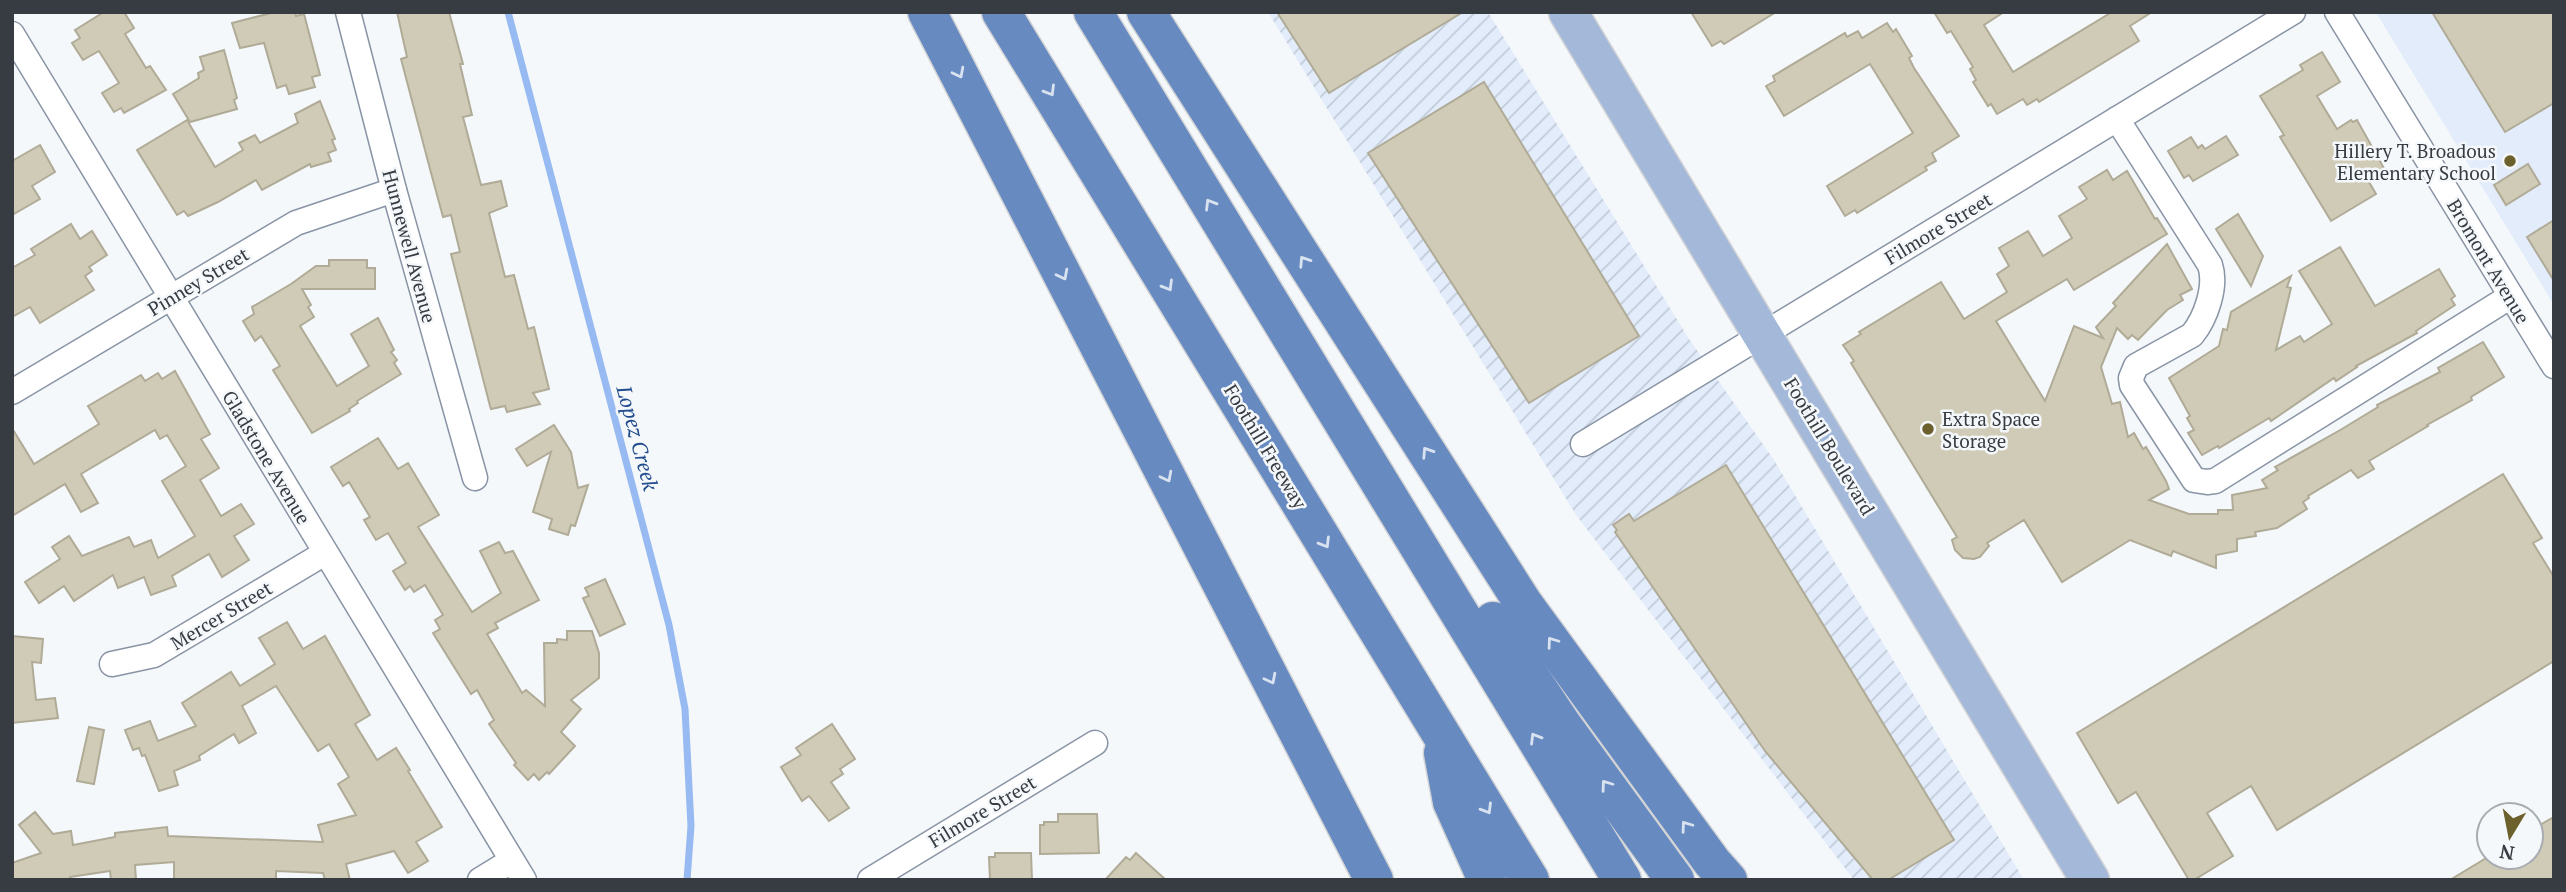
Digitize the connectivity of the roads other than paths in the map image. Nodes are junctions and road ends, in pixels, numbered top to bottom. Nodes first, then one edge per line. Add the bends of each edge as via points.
1 (348, 12) edge
2 (927, 12) edge
3 (1001, 12) edge
4 (1093, 12) edge
5 (1146, 12) edge
6 (1568, 12) edge
7 (2292, 12) edge
8 (2337, 12) edge
9 (12, 34) edge
10 (21, 69) edge
11 (2117, 119) junction
12 (394, 190) junction
13 (1245, 262) junction
14 (2511, 296) junction
15 (170, 298) junction
16 (1763, 334) junction
17 (2554, 366) edge
18 (12, 392) edge
19 (1583, 444) dead end
20 (475, 478) dead end
21 (326, 554) junction
22 (112, 664) dead end
23 (1439, 730) junction
24 (1095, 743) dead end
25 (518, 870) edge
26 (480, 880) edge
27 (870, 880) edge
28 (1374, 880) edge
29 (1487, 880) edge
30 (1530, 880) edge
31 (1622, 880) edge
32 (1675, 880) edge
33 (1728, 880) edge
34 (2090, 880) edge

1 - 12 street, Hunnewell Avenue
2 -> 28 highway
3 -> 23 highway, Foothill Freeway
13 -> 4 highway
33 -> 5 highway via 1523,603
6 - 16 main road, Foothill Boulevard
7 - 11 street, Filmore Street
8 - 14 street, Bromont Avenue
9 - 10 street, Gladstone Avenue
10 - 15 street, Gladstone Avenue
11 - 14 street via 2213,272 2198,328 2136,366 2131,378 2194,480 2215,481
11 - 16 street, Filmore Street
12 - 15 street, Pinney Street via 296,223
12 - 20 street, Hunnewell Avenue
31 -> 13 highway
32 -> 13 highway via 1563,726
14 - 17 street, Bromont Avenue
15 - 18 street, Pinney Street
15 - 21 street, Gladstone Avenue
16 - 19 street, Filmore Street
16 - 34 main road, Foothill Boulevard
21 - 22 street, Mercer Street via 154,655
21 - 25 street, Gladstone Avenue
23 - 29 highway via 1451,802
23 -> 30 highway, Foothill Freeway
24 - 27 street, Filmore Street
25 - 26 street

